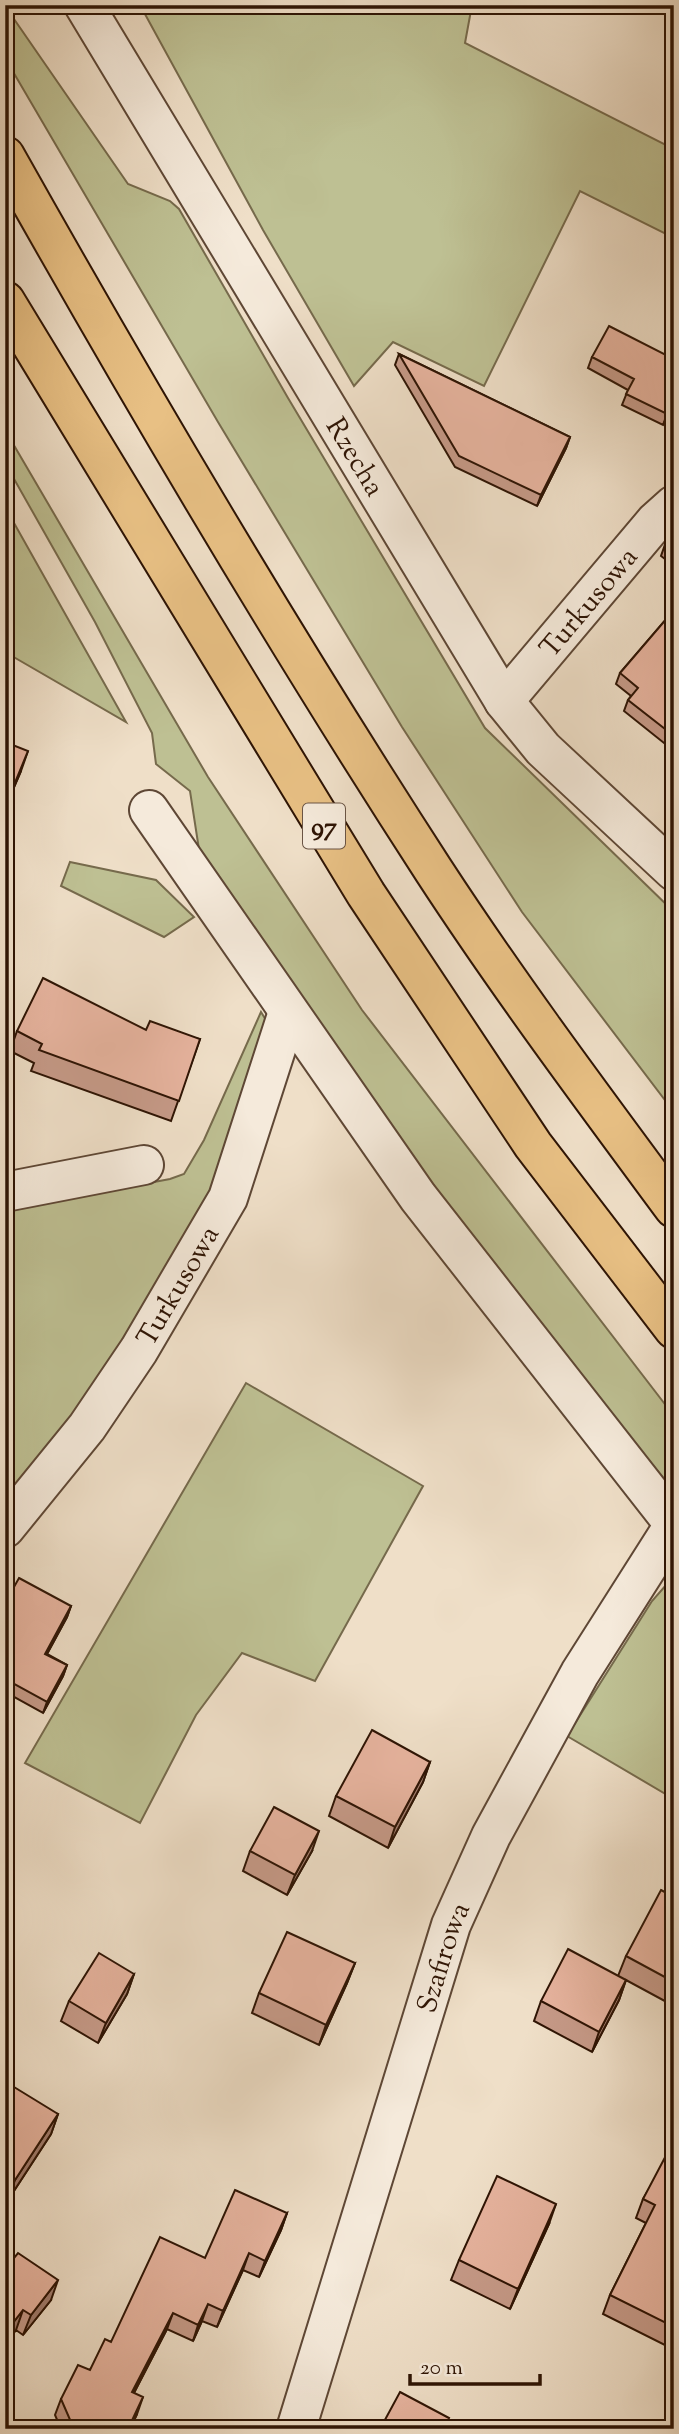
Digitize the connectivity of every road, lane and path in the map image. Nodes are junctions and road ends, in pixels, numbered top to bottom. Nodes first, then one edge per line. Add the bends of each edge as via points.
1 (84, 5) edge
2 (5, 156) edge
3 (5, 302) edge
4 (674, 505) edge
5 (504, 701) junction
6 (149, 810) dead end
7 (674, 871) edge
8 (288, 1012) junction
9 (144, 1165) dead end
10 (5, 1192) edge
11 (674, 1208) edge
12 (674, 1329) edge
13 (674, 1524) edge
14 (5, 1528) edge
15 (296, 2429) edge

1 - 5 street, Rzecha
2 - 11 main road, 97 via 219,526 435,872
3 - 12 main road, 97 via 366,894 533,1145
4 - 5 street, Turkusowa
5 - 7 street, Rzecha via 543,749
6 - 8 street
8 - 13 street via 418,1197
8 - 14 street, Turkusowa via 228,1198 88,1427
9 - 10 street
13 - 15 street, Szafirowa via 580,1673 491,1836 451,1925

